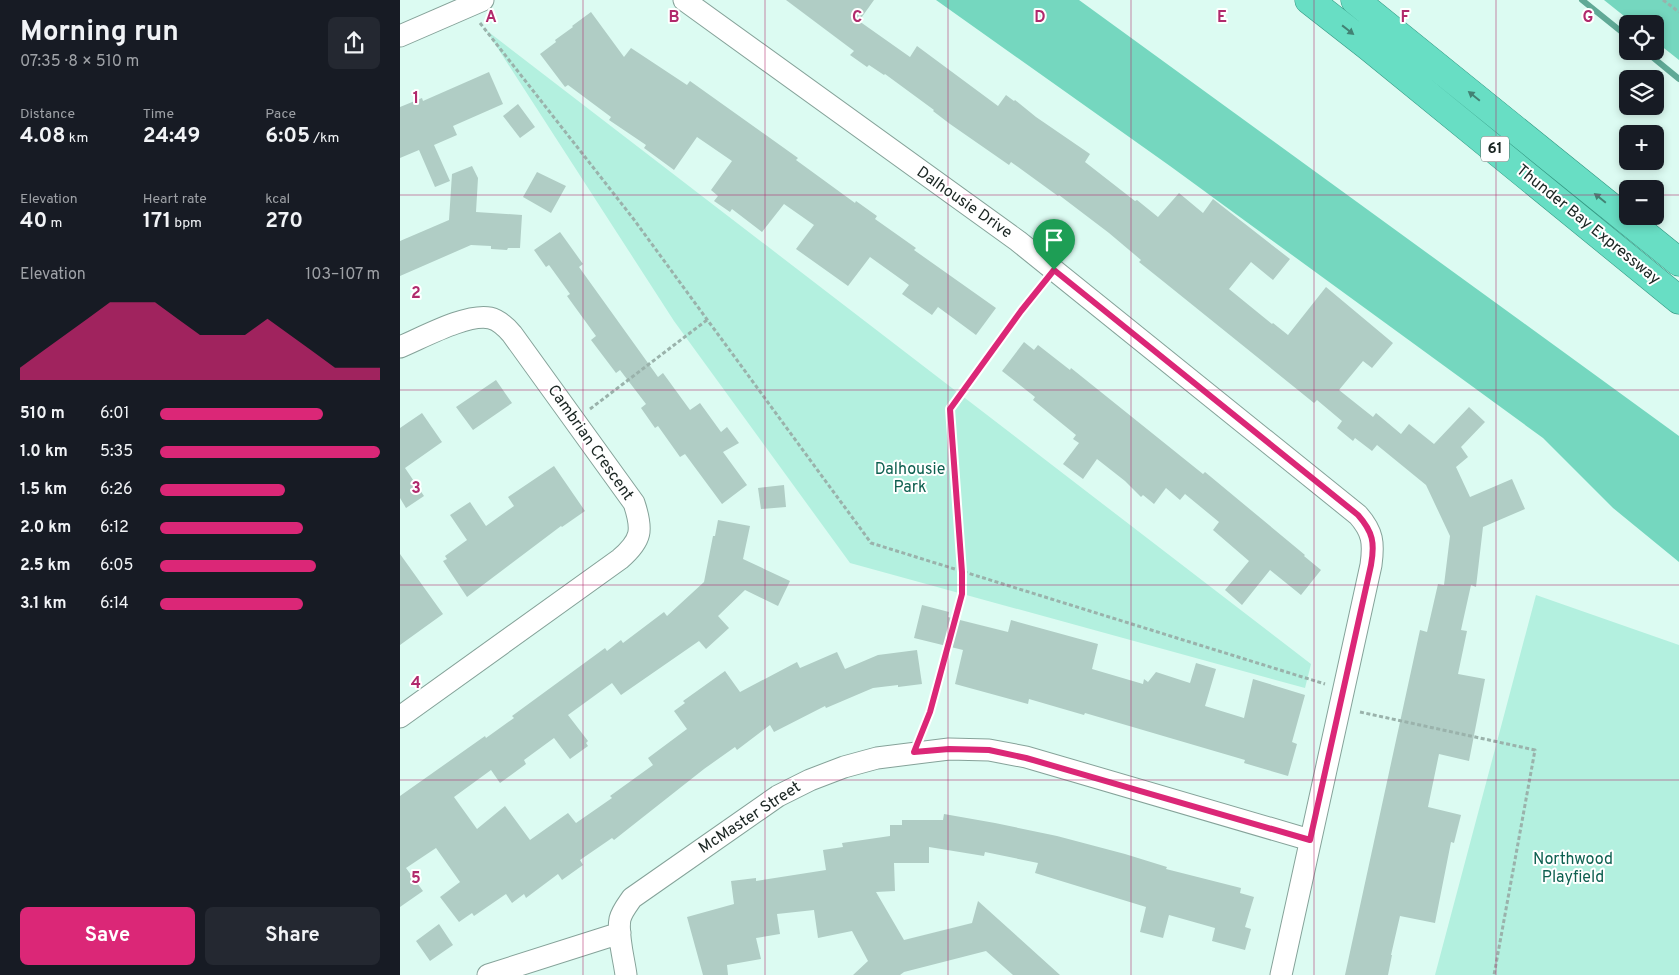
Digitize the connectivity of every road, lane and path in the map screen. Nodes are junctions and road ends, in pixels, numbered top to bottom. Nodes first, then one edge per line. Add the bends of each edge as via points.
1 (684, 0) edge
2 (1309, 0) edge
3 (1355, 0) edge
4 (1663, 0) edge
5 (475, 3) edge
6 (1679, 12) edge
7 (400, 36) edge
8 (1679, 262) edge
9 (1054, 270) junction
10 (1679, 300) edge
11 (707, 320) junction
12 (400, 347) edge
13 (575, 421) junction
14 (962, 572) junction
15 (1342, 699) junction
16 (400, 717) edge
17 (914, 752) junction
18 (1310, 840) junction
19 (620, 933) junction
20 (488, 975) edge
21 (626, 975) edge
22 (1281, 975) edge
23 (1494, 975) edge

1 - 9 street, Dalhousie Drive
2 -> 10 highway, Thunder Bay Expressway / 61
8 -> 3 highway, Thunder Bay Expressway / 61
4 - 6 path
5 - 7 street
5 - 11 path
9 - 14 path via 950,409
9 - 15 street, Dalhousie Drive via 1366,524 1372,536 1373,550
11 - 13 path
11 - 14 path via 871,544
12 - 13 street, Cambrian Crescent via 461,321 491,318 512,334
13 - 16 street, Cambrian Crescent via 634,503 639,517 639,533 634,547
14 - 15 path
14 - 17 path via 962,594 930,712
15 - 18 street, Dalhousie Drive
15 - 23 path via 1535,750
17 - 18 street, McMaster Street via 979,750 1026,758
17 - 19 street, McMaster Street via 844,767 778,796 632,898 620,919
18 - 22 street, Dalhousie Drive
19 - 20 street
19 - 21 street

